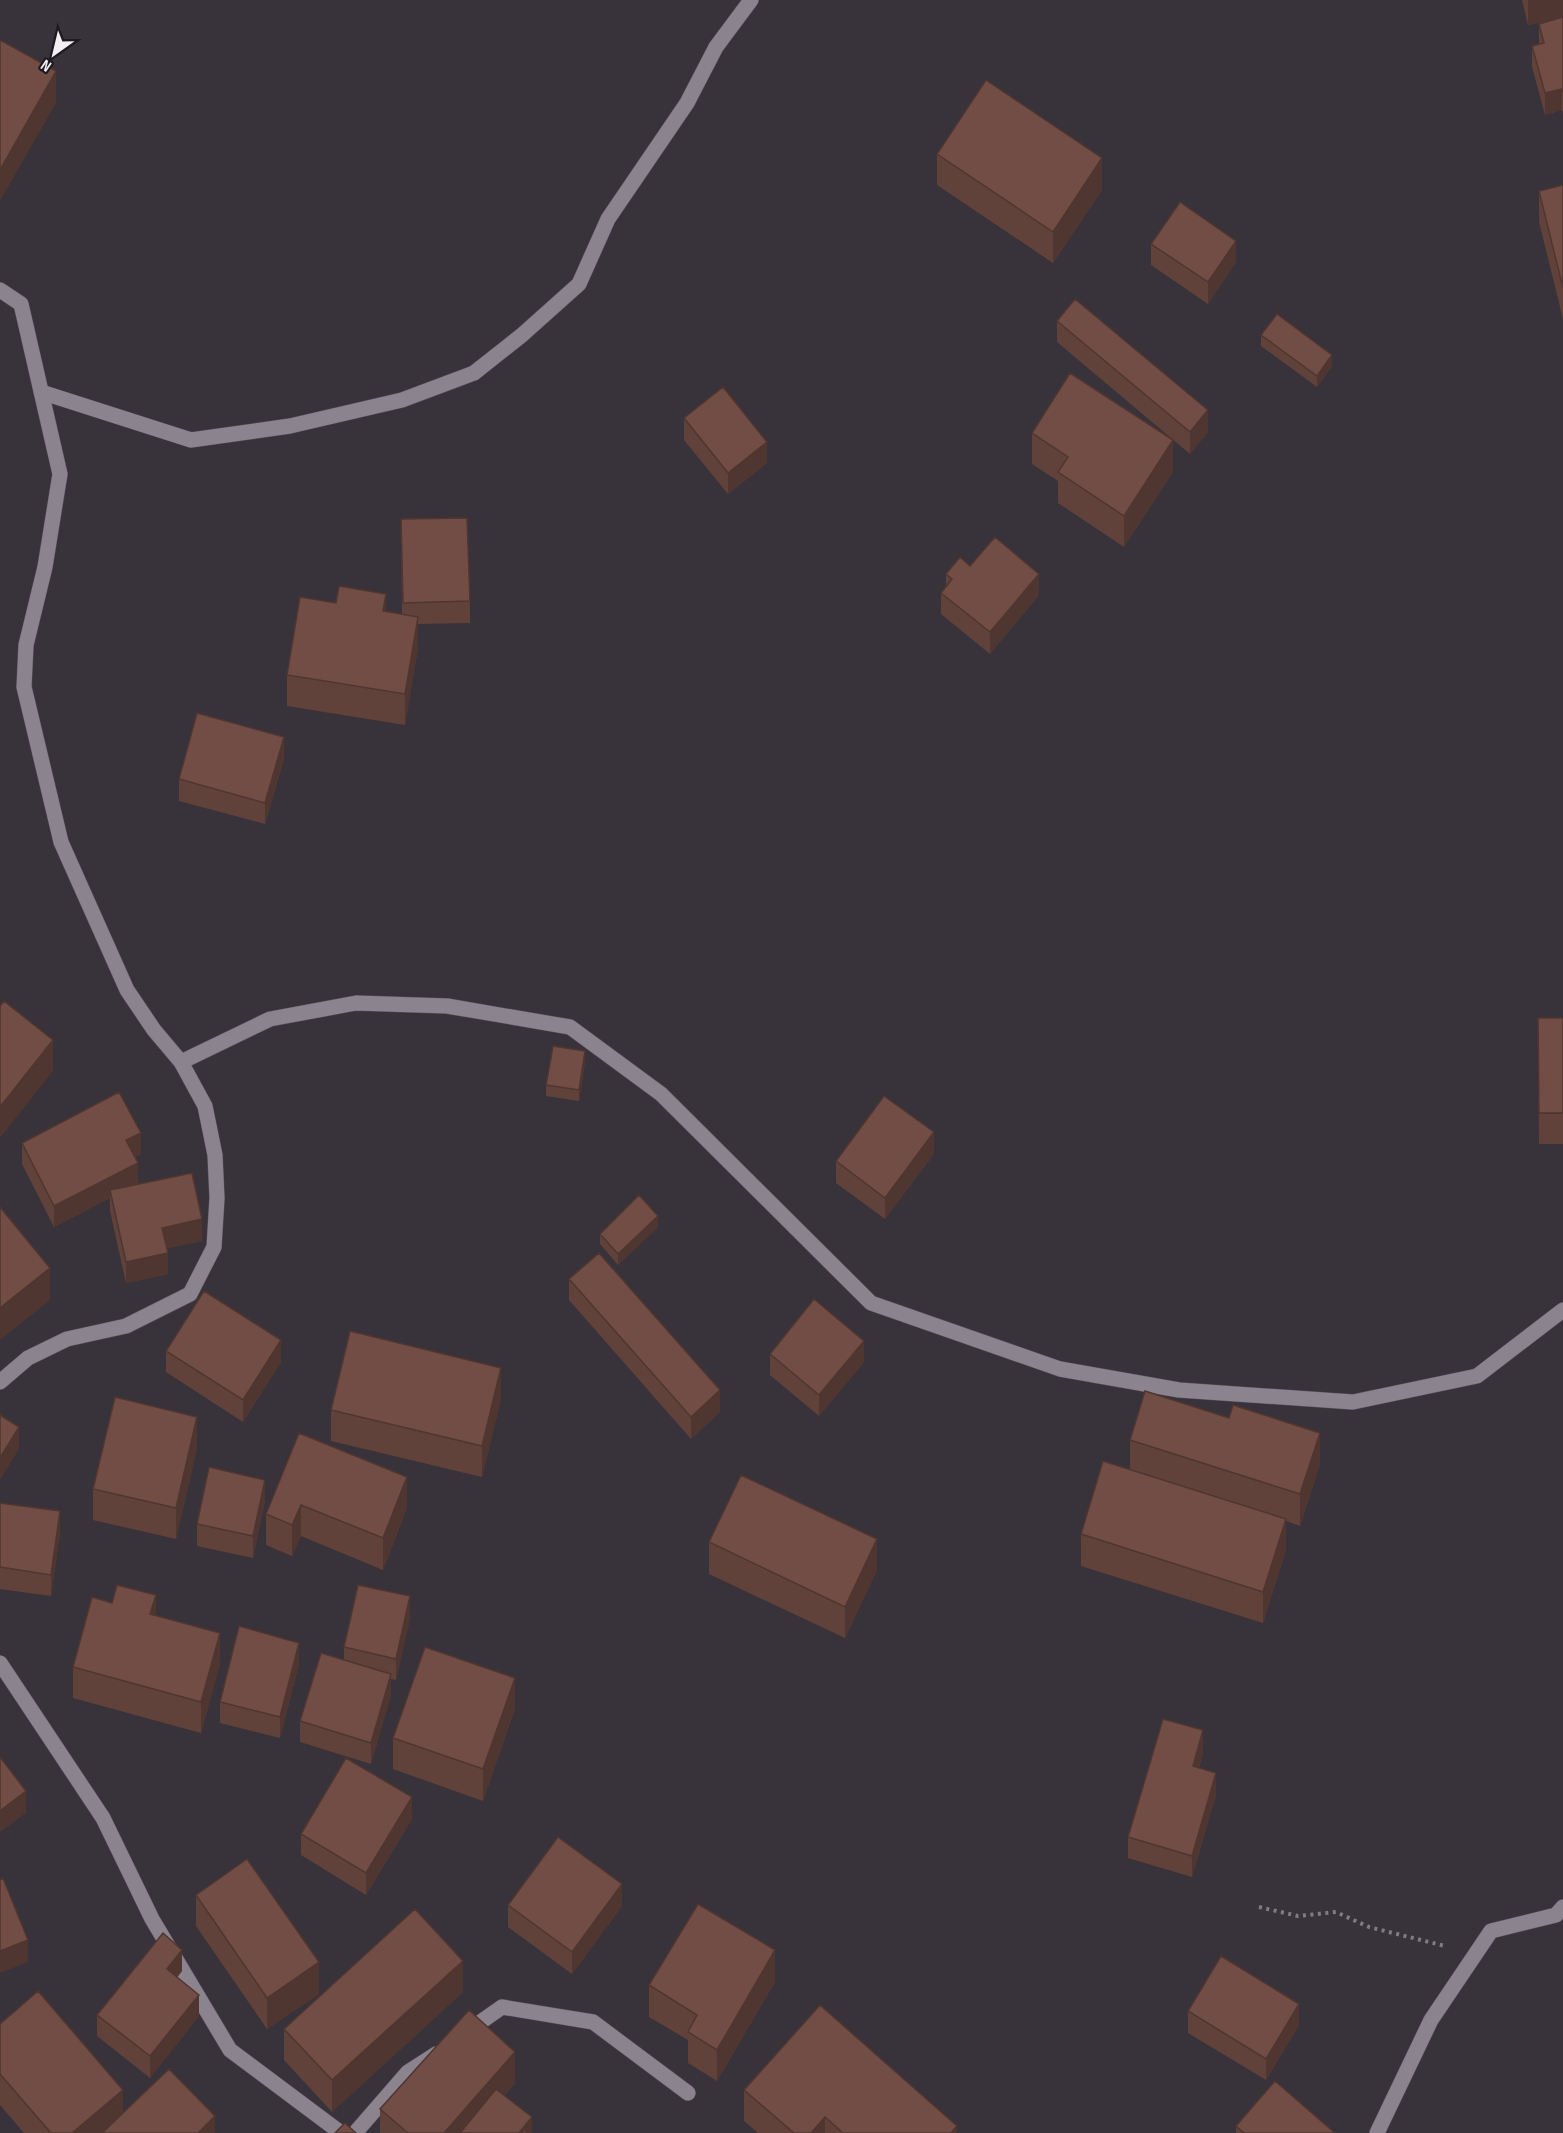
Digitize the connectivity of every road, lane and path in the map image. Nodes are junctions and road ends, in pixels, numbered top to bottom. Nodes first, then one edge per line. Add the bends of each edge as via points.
1 (751, 0) edge
2 (0, 290) edge
3 (41, 392) junction
4 (181, 1062) junction
5 (1563, 1310) edge
6 (0, 1382) edge
7 (0, 1663) edge
8 (1259, 1907) dead end
9 (1563, 1907) edge
10 (1491, 1931) junction
11 (688, 2093) dead end
12 (341, 2133) edge
13 (355, 2133) edge
14 (1377, 2133) edge

1 - 3 street via 716,47 687,103 608,219 579,284 474,373 402,400 290,426 191,440
2 - 3 street via 21,304
3 - 4 street via 60,474 45,567 26,645 24,687 61,842 127,990
4 - 5 street via 270,1019 356,1003 447,1006 570,1027 661,1094 871,1303 1071,1371 1179,1390 1353,1402 1477,1376
4 - 6 street via 205,1106 215,1155 217,1198 214,1247 190,1294 126,1326 67,1339 28,1358
7 - 12 street via 103,1818 152,1919 230,2050
8 - 10 path via 1298,1916 1336,1912 1369,1928 1449,1947
9 - 10 street via 1556,1915
10 - 14 street via 1431,2019
11 - 13 street via 593,2022 502,2007 408,2072

